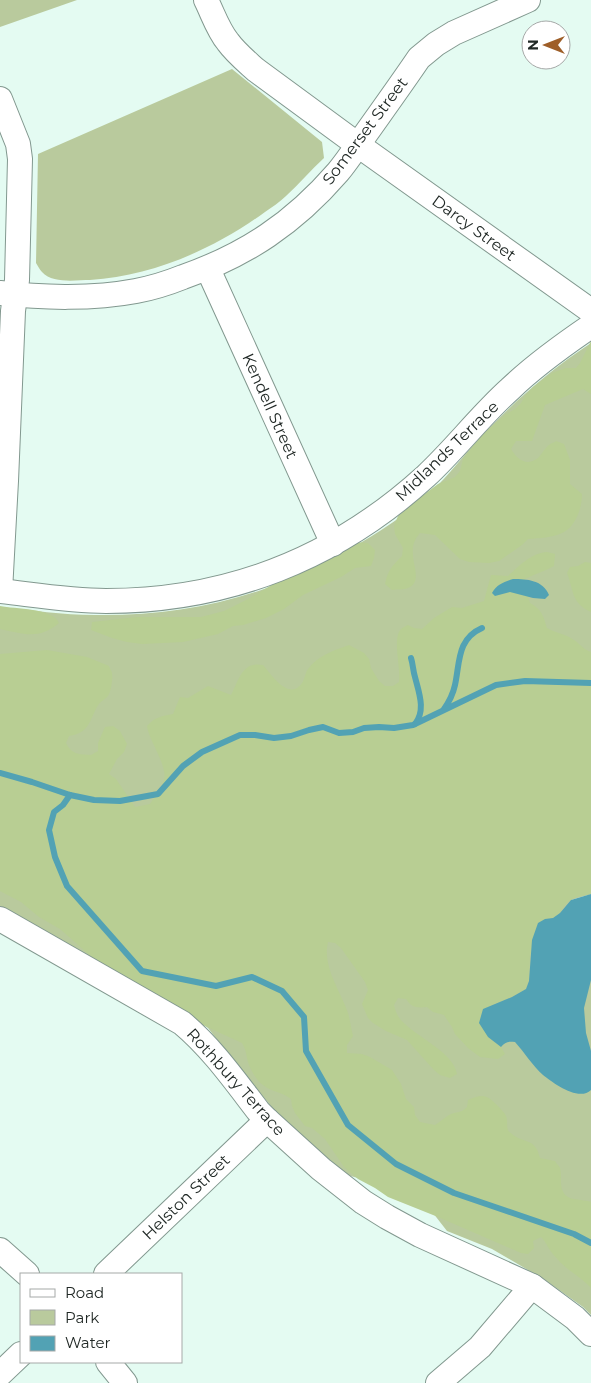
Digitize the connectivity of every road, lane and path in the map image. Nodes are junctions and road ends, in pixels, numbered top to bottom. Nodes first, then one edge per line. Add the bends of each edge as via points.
1 (206, 0) edge
2 (528, 0) edge
3 (0, 99) edge
4 (358, 145) junction
5 (208, 269) junction
6 (7, 294) edge
7 (591, 311) edge
8 (591, 326) edge
9 (333, 544) junction
10 (0, 591) edge
11 (0, 919) edge
12 (267, 1120) junction
13 (0, 1250) edge
14 (27, 1273) edge
15 (107, 1273) edge
16 (532, 1286) junction
17 (591, 1334) edge
18 (20, 1355) edge
19 (109, 1363) edge
20 (0, 1374) edge
21 (125, 1383) edge
22 (438, 1383) edge

1 - 4 street, Darcy Street via 227,42 242,58
2 - 4 street, Somerset Street via 454,34 419,58
3 - 6 street via 18,144 20,159 17,280
4 - 5 street, Somerset Street via 339,171 286,223 241,253
4 - 7 street, Darcy Street
5 - 6 street, Somerset Street via 137,291 88,296
5 - 9 street, Kendell Street
6 - 10 street
8 - 9 street, Midlands Terrace via 510,389 448,454 396,502
9 - 10 street, Midlands Terrace via 264,575 196,594 104,601 46,598
11 - 12 street, Rothbury Terrace via 182,1023 207,1046
12 - 15 street, Helston Street
12 - 16 street, Rothbury Terrace via 363,1202 420,1235
13 - 14 street
16 - 17 street, Rothbury Terrace via 576,1318
16 - 22 street via 480,1347
18 - 20 street
19 - 21 street

